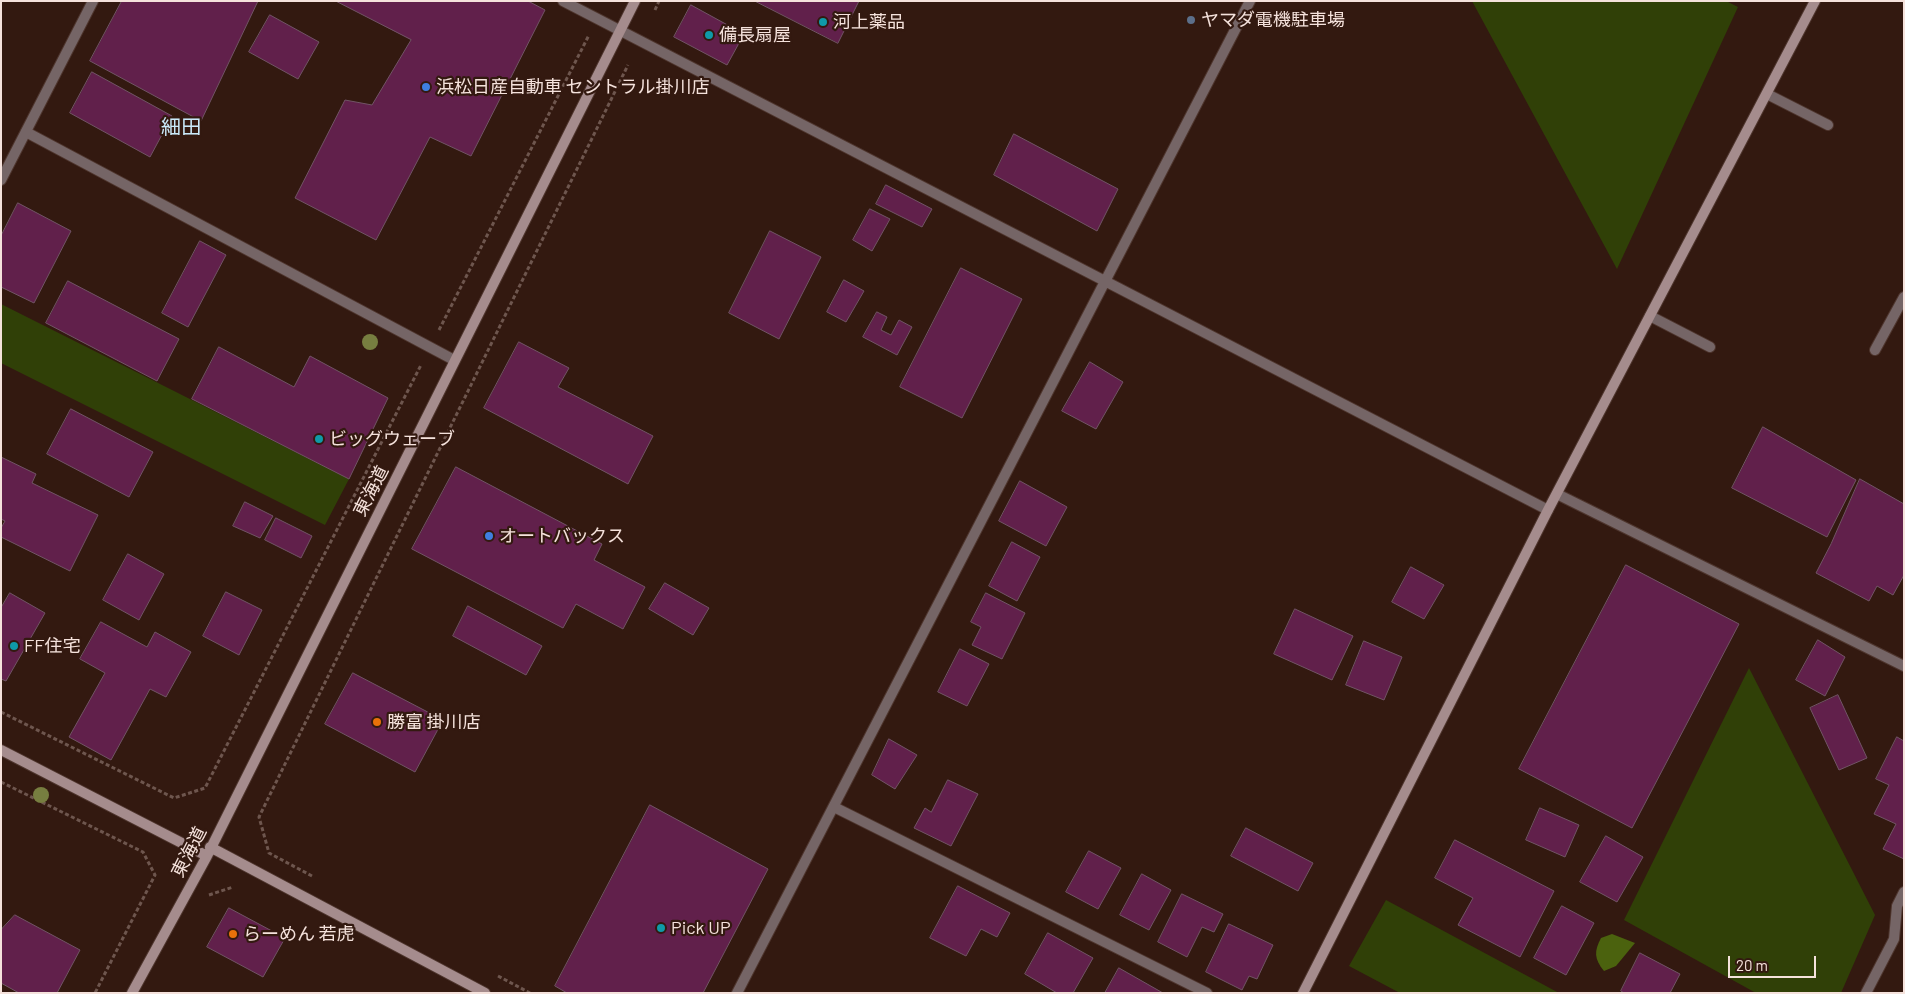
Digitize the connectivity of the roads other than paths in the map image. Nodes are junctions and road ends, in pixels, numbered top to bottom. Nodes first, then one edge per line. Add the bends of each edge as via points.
1 (93, 1) edge
2 (563, 1) edge
3 (635, 1) edge
4 (1250, 1) edge
5 (1815, 1) edge
6 (620, 30) junction
7 (1767, 94) junction
8 (1828, 125) dead end
9 (26, 132) junction
10 (1, 180) edge
11 (1106, 282) junction
12 (1904, 297) edge
13 (1650, 316) junction
14 (1710, 347) dead end
15 (1875, 350) dead end
16 (454, 360) junction
17 (1557, 494) junction
18 (1548, 510) junction
19 (1904, 666) edge
20 (1, 750) edge
21 (834, 807) junction
22 (208, 852) junction
23 (1904, 892) edge
24 (132, 993) edge
25 (485, 993) edge
26 (737, 993) edge
27 (1207, 993) edge
28 (1303, 993) edge
29 (1866, 993) edge

1 - 9 street
2 - 6 street
3 - 6 street, 東海道
4 - 11 street
5 - 7 street
6 - 11 street
6 - 16 street, 東海道
7 - 8 street
7 - 13 street
9 - 10 street
9 - 16 street
11 - 18 street
11 - 21 street
12 - 15 street
13 - 14 street
13 - 17 street
16 - 22 street, 東海道
17 - 18 street
17 - 19 street
18 - 28 street
20 - 22 street
21 - 26 street
21 - 27 street
22 - 24 street, 東海道
22 - 25 street
23 - 29 street via 1896,906 1894,939

